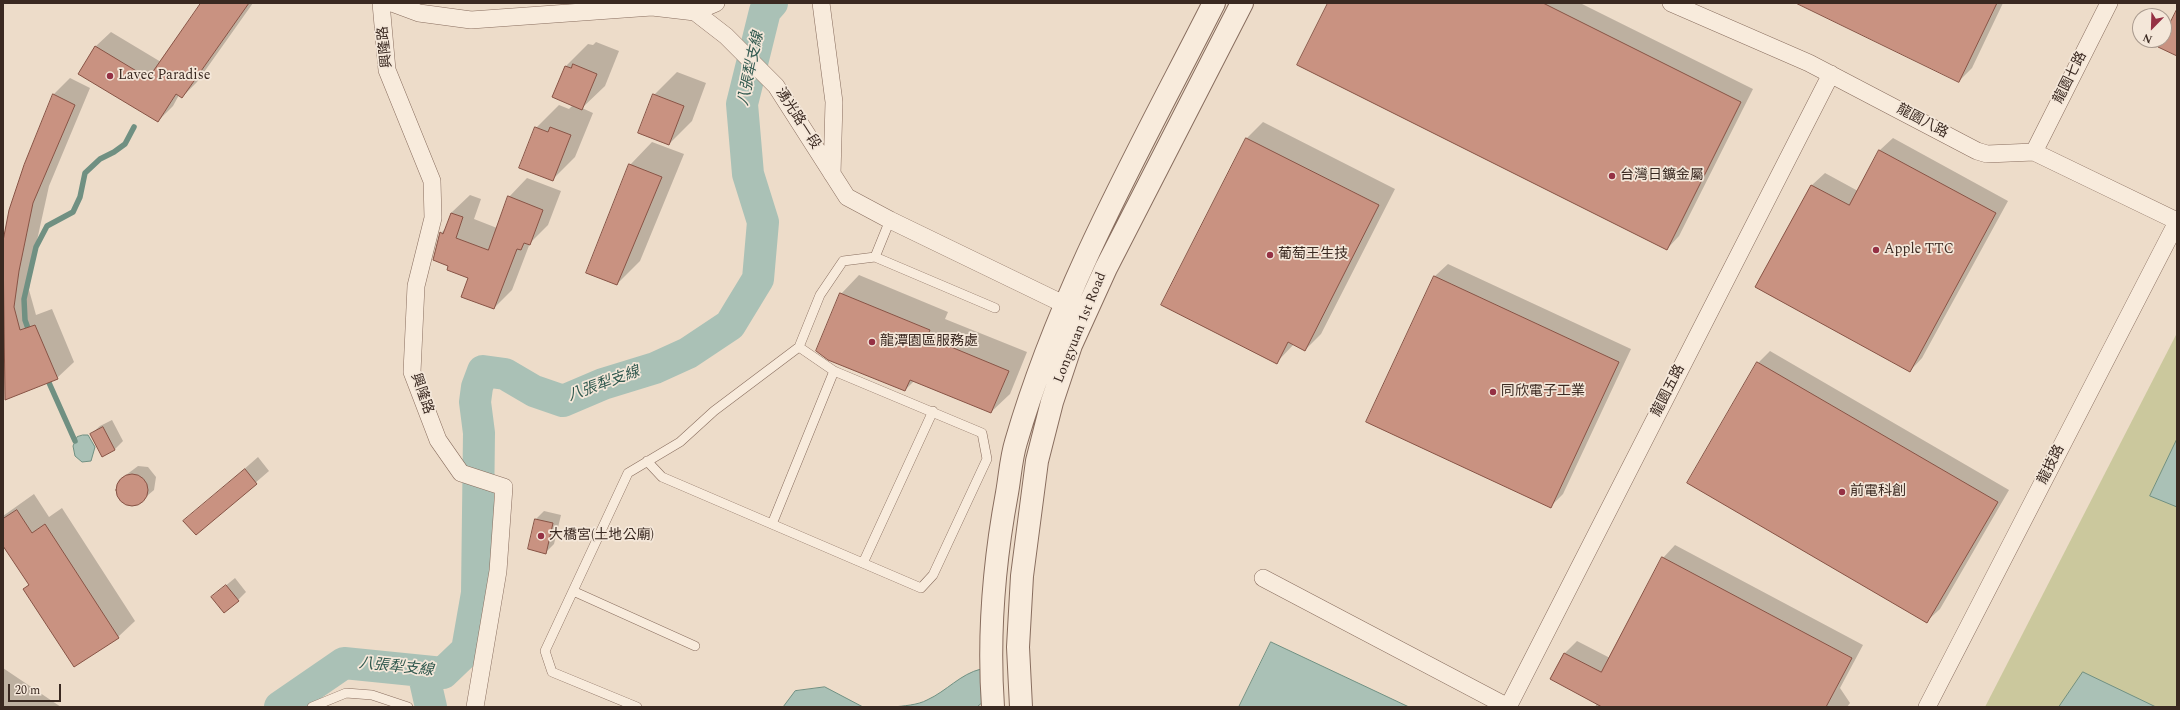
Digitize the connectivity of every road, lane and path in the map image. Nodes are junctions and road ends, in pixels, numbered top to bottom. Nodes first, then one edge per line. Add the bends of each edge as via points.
1 (381, 3) edge
2 (392, 3) edge
3 (716, 3) edge
4 (821, 3) edge
5 (1214, 3) edge
6 (1242, 3) edge
7 (1672, 3) edge
8 (2109, 3) edge
9 (695, 12) junction
10 (1831, 74) junction
11 (2034, 152) junction
12 (832, 174) junction
13 (890, 220) junction
14 (2177, 222) edge
15 (875, 257) junction
16 (995, 308) dead end
17 (1075, 310) junction
18 (799, 347) junction
19 (834, 371) junction
20 (933, 411) junction
21 (647, 461) junction
22 (772, 524) junction
23 (864, 563) junction
24 (1263, 578) dead end
25 (573, 591) junction
26 (695, 646) dead end
27 (312, 707) edge
28 (408, 707) edge
29 (475, 707) edge
30 (637, 707) edge
31 (993, 707) edge
32 (1021, 707) edge
33 (1508, 707) edge
34 (1927, 707) edge

1 - 29 street, 興隆路 via 387,70 432,181 433,218 416,286 412,372 438,440 461,472 504,487 498,571
2 - 9 street via 419,13 471,20 652,7
3 - 9 street
4 - 12 street via 834,102
5 - 17 street, Longyuan 1st Road via 1109,211
6 - 17 street, Longyuan 1st Road via 1106,268
7 - 10 street, 龍園八路
8 - 11 street, 龍園七路
9 - 12 street, 湧光路一段 via 726,36 776,86
10 - 11 street, 龍園八路 via 1977,151 1987,154
10 - 33 street, 龍園五路
11 - 14 street, 龍園八路
12 - 13 street, 湧光路一段 via 847,197
13 - 15 lane
13 - 17 street, 湧光路一段
14 - 34 street, 龍技路
15 - 16 lane
15 - 18 lane via 843,261 820,295
17 - 31 street, Longyuan 1st Road via 1040,366 1016,444 995,574 991,660
17 - 32 street, Longyuan 1st Road via 1071,345 1052,402 1037,461 1022,576 1018,647
18 - 19 lane
18 - 21 lane via 714,411 680,442
19 - 20 lane
19 - 22 lane
20 - 23 lane
20 - 23 lane via 982,433 987,459 933,575 922,588
21 - 22 lane via 662,477
21 - 25 lane via 628,473
22 - 23 lane
24 - 33 street
25 - 26 lane
25 - 30 lane via 545,651 552,672
27 - 28 lane via 346,693 372,695

